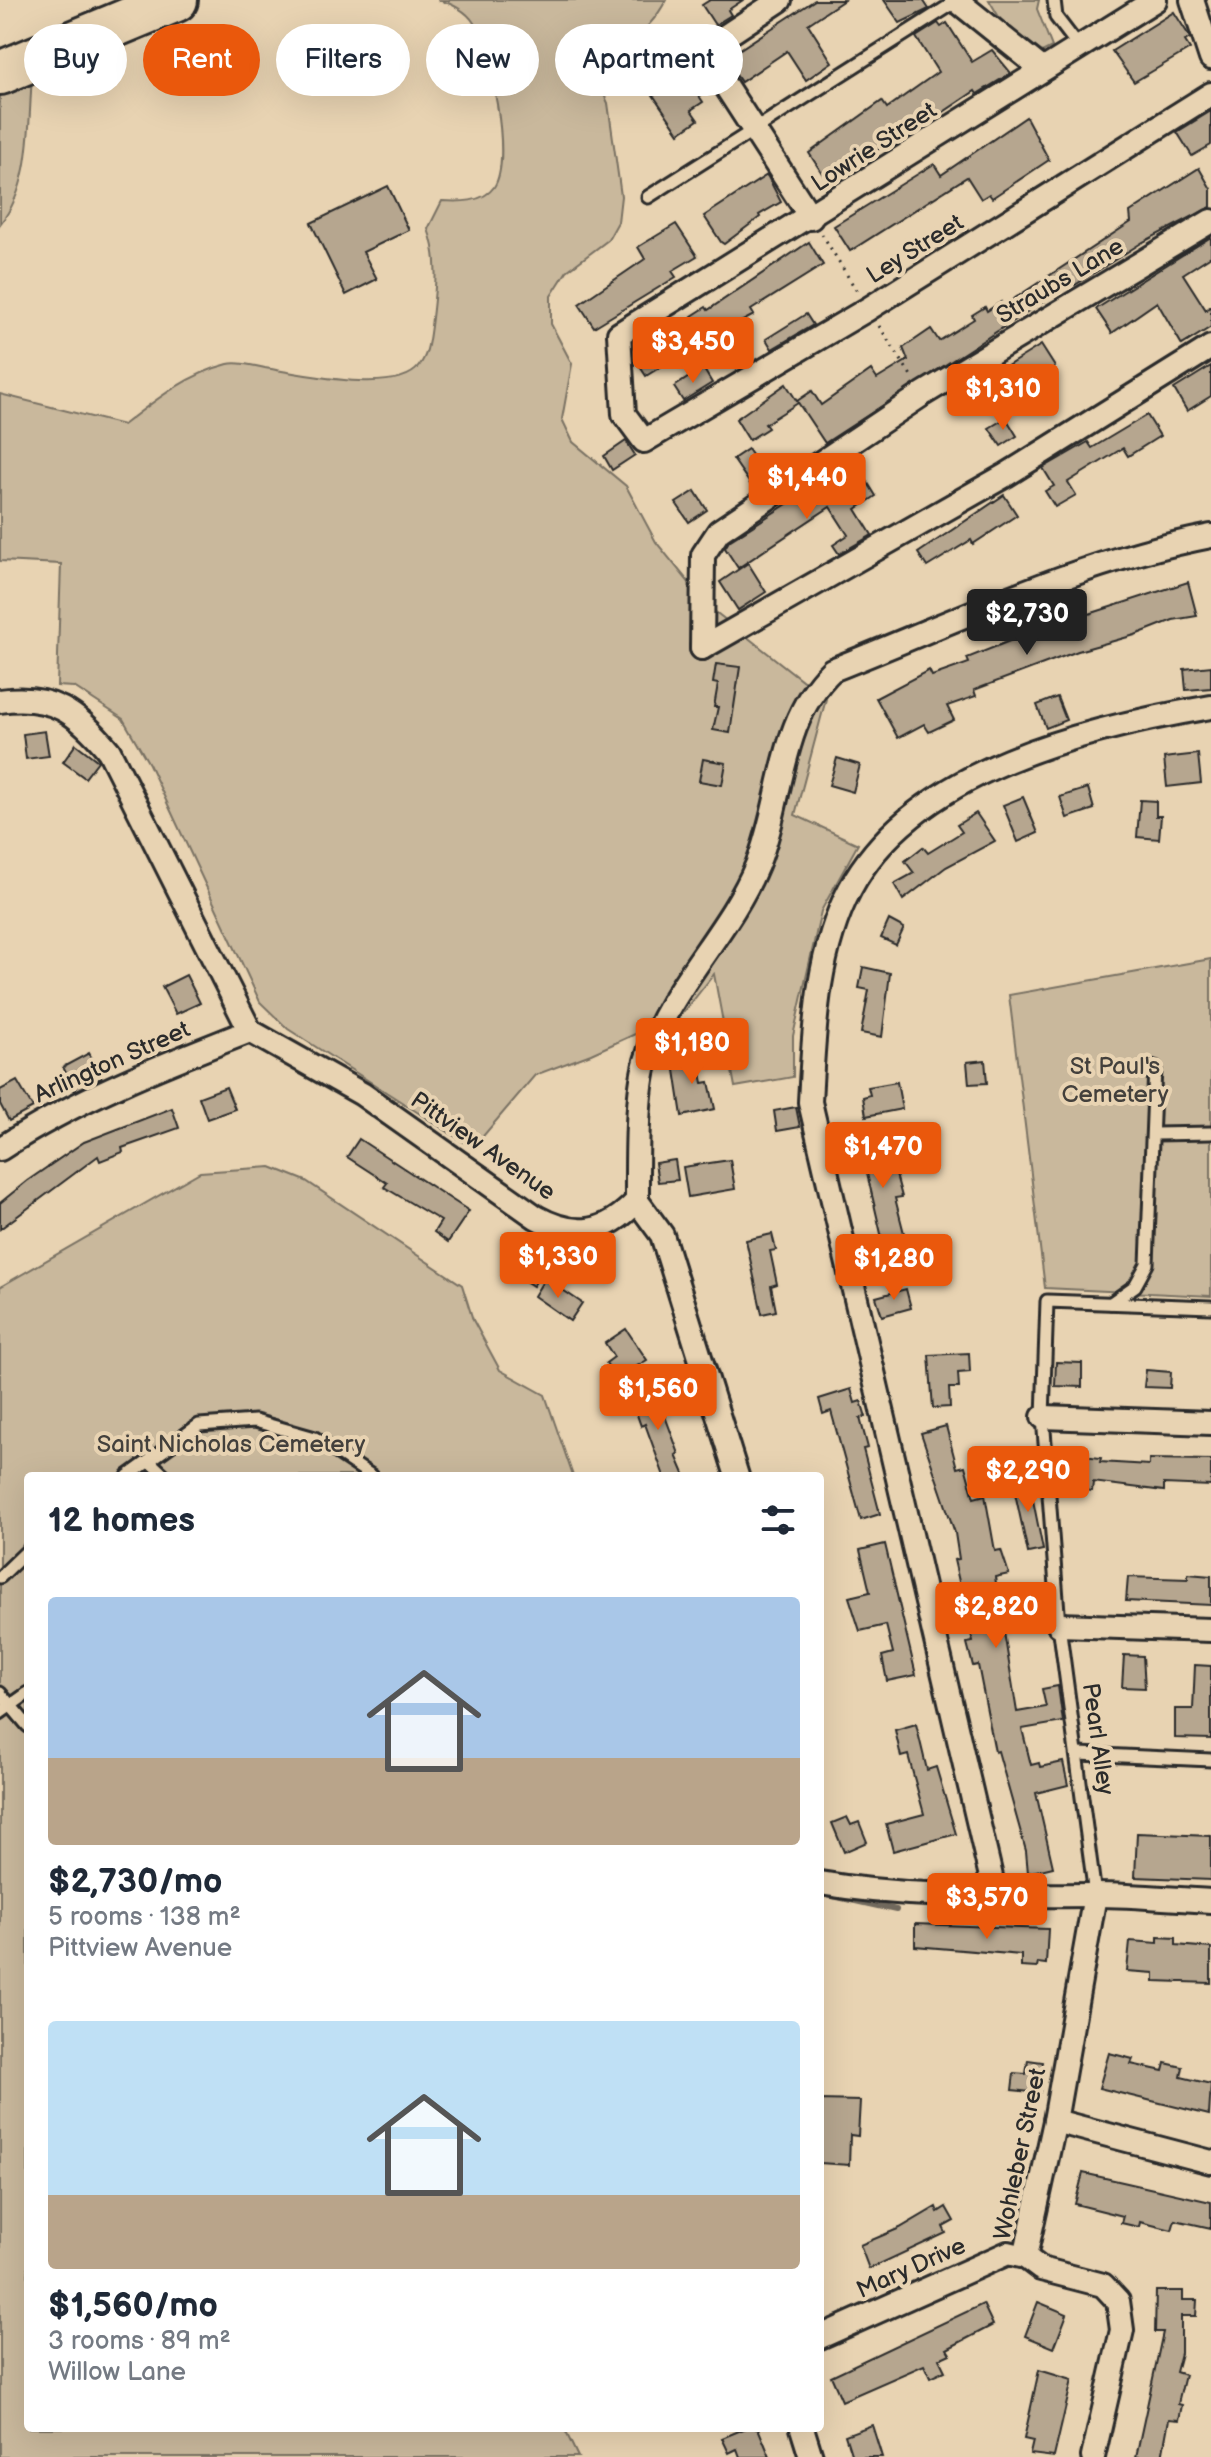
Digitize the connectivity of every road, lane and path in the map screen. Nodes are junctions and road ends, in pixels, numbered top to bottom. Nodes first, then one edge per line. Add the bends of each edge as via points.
1 (115, 0) edge
2 (176, 0) edge
3 (780, 0) edge
4 (957, 0) edge
5 (1054, 0) edge
6 (1192, 0) edge
7 (1144, 2) edge
8 (0, 47) edge
9 (1079, 47) junction
10 (1211, 58) edge
11 (1042, 69) junction
12 (0, 73) edge
13 (1211, 94) edge
14 (753, 130) junction
15 (648, 197) dead end
16 (811, 218) junction
17 (1211, 221) edge
18 (619, 334) joint
19 (1211, 347) edge
20 (1211, 536) edge
21 (0, 701) edge
22 (1211, 707) edge
23 (250, 1031) junction
24 (1155, 1067) dead end
25 (1211, 1133) edge
26 (1155, 1134) junction
27 (0, 1149) edge
28 (637, 1201) junction
29 (1110, 1303) junction
30 (1211, 1307) edge
31 (1043, 1417) junction
32 (1211, 1423) edge
33 (149, 1461) junction
34 (134, 1472) edge
35 (161, 1472) edge
36 (366, 1472) edge
37 (736, 1472) edge
38 (24, 1554) edge
39 (0, 1577) edge
40 (1059, 1625) junction
41 (1211, 1630) edge
42 (0, 1693) edge
43 (24, 1696) edge
44 (4, 1710) edge
45 (24, 1723) edge
46 (1079, 1754) junction
47 (1211, 1760) edge
48 (824, 1884) edge
49 (1095, 1895) junction
50 (996, 1898) junction
51 (1211, 1901) edge
52 (1055, 2121) junction
53 (1211, 2162) edge
54 (1025, 2257) junction
55 (824, 2335) edge
56 (803, 2432) edge
57 (811, 2457) edge
58 (1093, 2457) edge

1 - 8 highway
2 - 12 highway
3 - 14 street via 703,51
4 - 11 street
4 - 14 lane
5 - 9 lane via 1056,17
6 - 10 street
7 - 9 street, Lowrie Street
9 - 11 street, Lowrie Street
11 - 16 street, Lowrie Street
13 - 18 street, Ley Street via 868,309 644,441 624,414
14 - 15 lane
14 - 16 street
16 - 18 street, Lowrie Street
17 - 19 street, Straubs Lane via 923,394 719,531 703,555 702,648 1006,475
20 - 28 street via 1089,569 832,670 815,686 799,711 758,863 741,899 680,988 646,1063
21 - 23 street via 26,698 56,704 89,726 109,751
22 - 50 street via 1149,718 1017,758 932,800 899,826 850,889 821,981 810,1102
23 - 27 street, Arlington Street via 110,1086
23 - 28 street, Pittview Avenue via 362,1094 554,1227 594,1230 610,1225
24 - 26 lane
25 - 26 lane
26 - 29 lane via 1147,1264 1135,1286
28 - 37 street via 662,1235
29 - 30 lane
29 - 31 lane, Pearl Alley via 1047,1301
31 - 32 street
31 - 40 lane, Pearl Alley
33 - 34 lane
33 - 35 lane
33 - 36 lane via 199,1425 255,1421 315,1438
38 - 39 lane
40 - 41 street
40 - 46 lane, Pearl Alley
42 - 44 lane
43 - 44 lane
44 - 45 lane
46 - 47 lane
46 - 49 lane, Pearl Alley
48 - 50 street via 877,1893
49 - 50 street
49 - 51 street
49 - 52 street, Wohleber Street
52 - 53 street
52 - 54 street, Wohleber Street
54 - 55 street, Mary Drive via 1008,2253
54 - 58 street, Wohleber Street via 1041,2269 1103,2285 1118,2301 1122,2330
56 - 57 street

